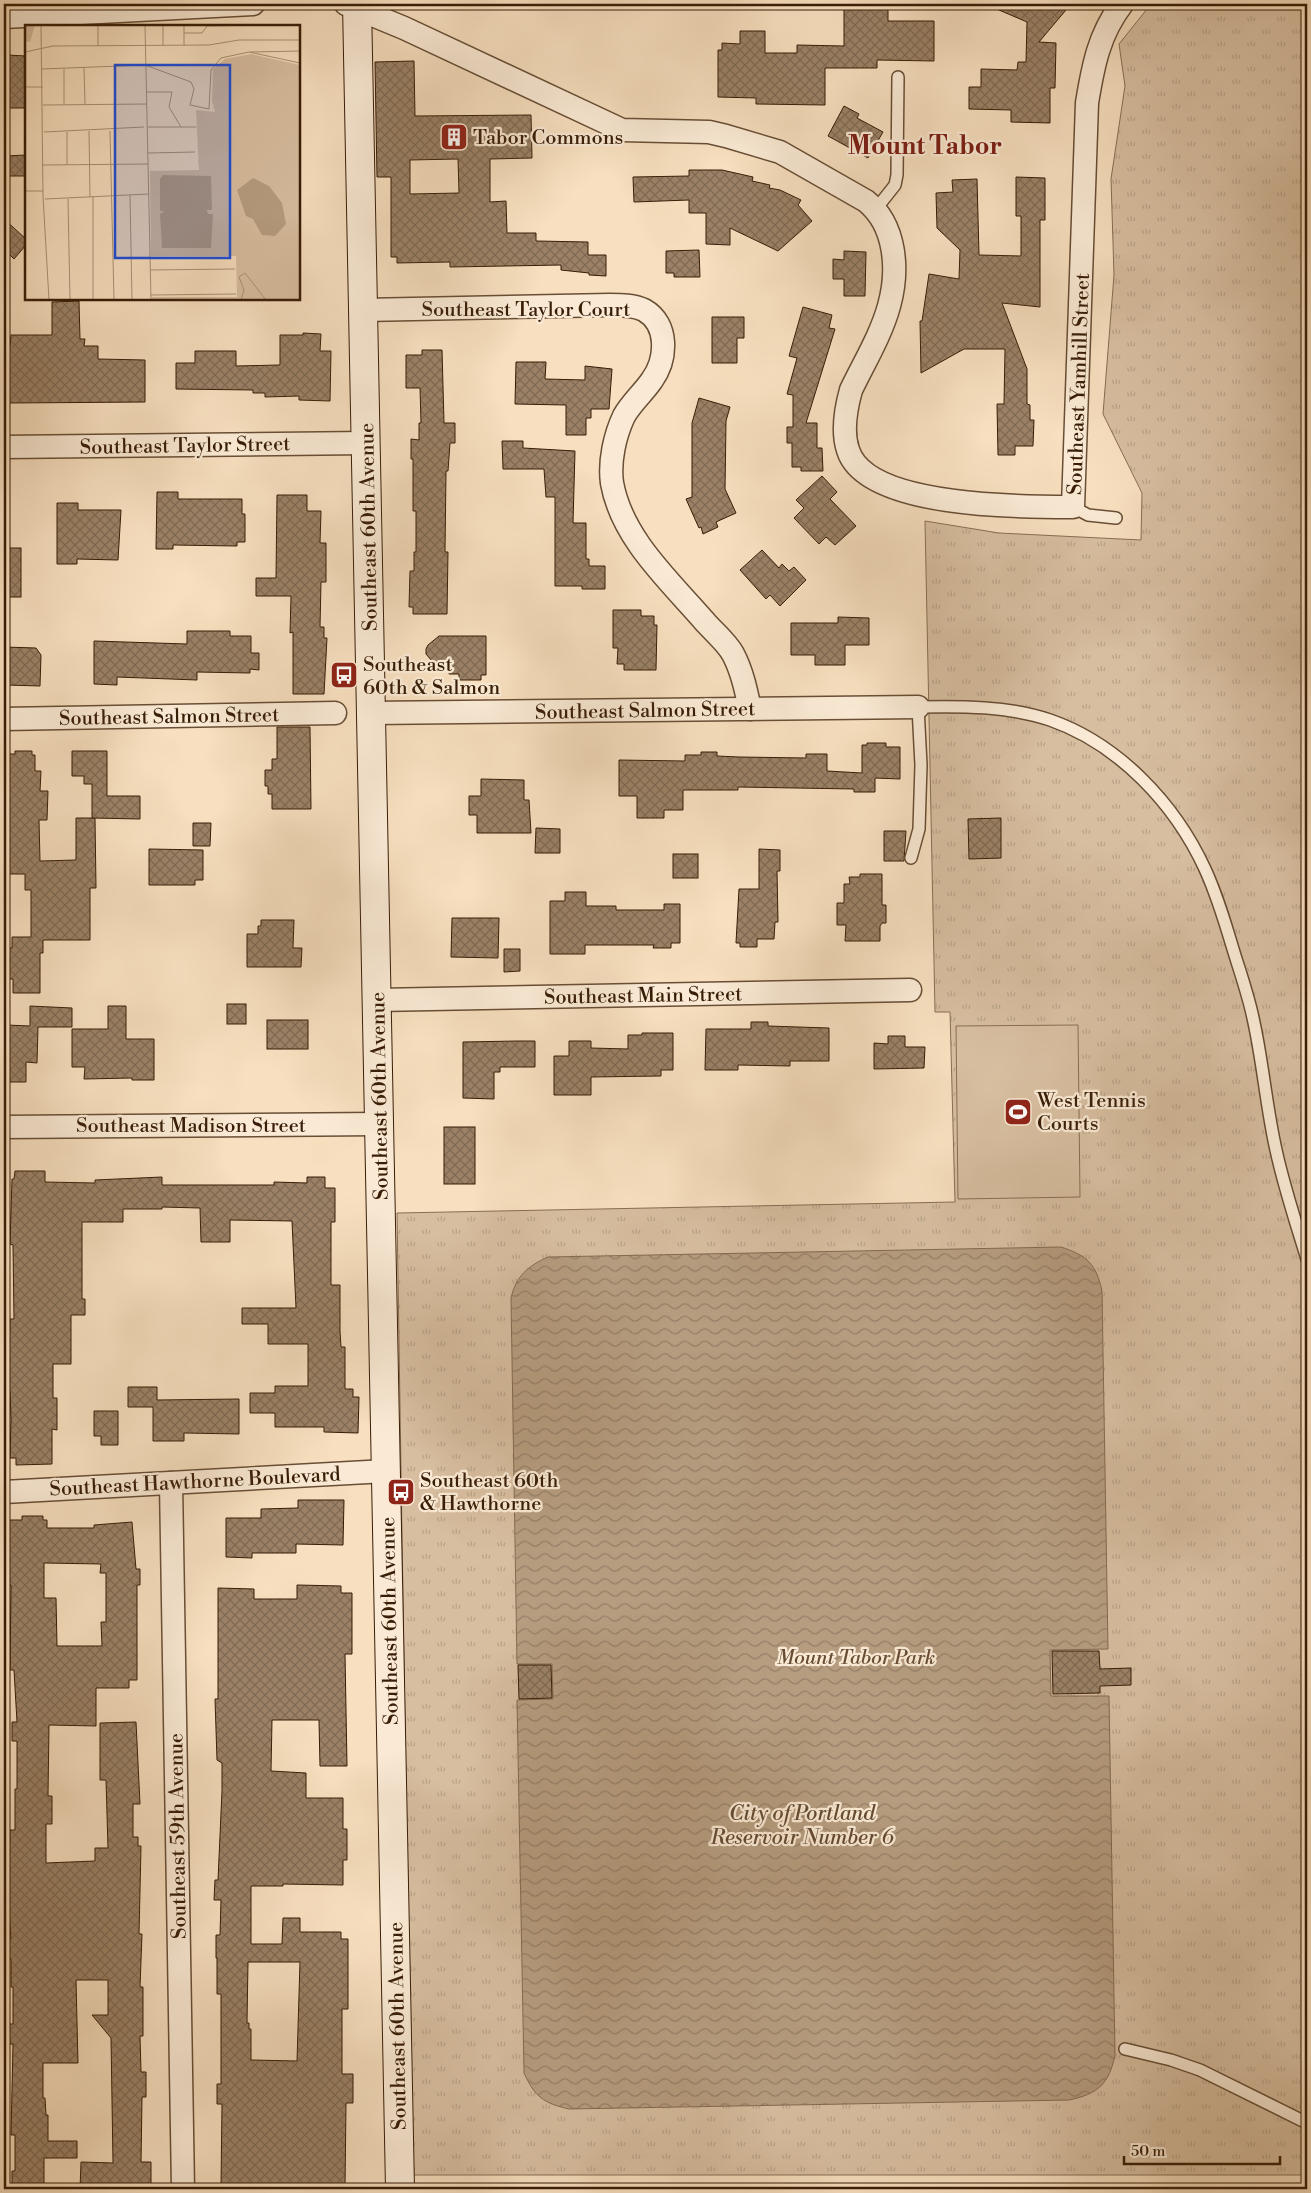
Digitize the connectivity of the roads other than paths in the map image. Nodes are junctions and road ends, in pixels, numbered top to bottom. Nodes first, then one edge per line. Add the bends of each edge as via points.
1 (253, 4) edge
2 (1122, 4) edge
3 (354, 5) edge
4 (4, 17) edge
5 (898, 77) dead end
6 (876, 209) junction
7 (364, 310) junction
8 (366, 443) junction
9 (4, 448) edge
10 (1074, 507) junction
11 (1116, 518) dead end
12 (918, 707) junction
13 (750, 709) junction
14 (335, 712) dead end
15 (371, 713) junction
16 (4, 718) edge
17 (910, 858) dead end
18 (910, 990) dead end
19 (377, 1000) junction
20 (379, 1124) junction
21 (4, 1127) edge
22 (1307, 1260) edge
23 (386, 1471) junction
24 (170, 1482) junction
25 (4, 1492) edge
26 (1124, 2049) dead end
27 (1307, 2123) edge
28 (183, 2189) edge
29 (400, 2189) edge

1 - 4 street
2 - 10 street, Southeast Yamhill Street via 1102,35 1087,103
3 - 6 street, Southeast Yamhill Street via 622,130 710,132 780,152
3 - 7 main road, Southeast 60th Avenue
5 - 6 lane via 897,175 895,185
6 - 10 street, Southeast Yamhill Street via 888,229 892,244 892,289 885,320 848,401 846,442 853,460 877,481 915,495 998,505
7 - 8 main road, Southeast 60th Avenue
7 - 13 street, Southeast Taylor Court via 610,305 642,309 651,315 664,340 662,362 653,379 625,414 613,449 612,481 620,514 640,545 733,654 744,680
8 - 9 street, Southeast Taylor Street
8 - 15 main road, Southeast 60th Avenue
10 - 11 lane via 1088,515
12 - 13 street, Southeast Salmon Street
12 - 17 lane via 921,765 919,829
12 - 22 lane via 998,709 1036,716 1069,728 1125,763 1168,808 1205,869 1244,981 1276,1151
13 - 15 street, Southeast Salmon Street
14 - 16 street, Southeast Salmon Street
15 - 19 main road, Southeast 60th Avenue
18 - 19 street, Southeast Main Street
19 - 20 main road, Southeast 60th Avenue
20 - 21 street, Southeast Madison Street
20 - 23 main road, Southeast 60th Avenue
23 - 24 street, Southeast Hawthorne Boulevard
23 - 29 main road, Southeast 60th Avenue
24 - 25 street, Southeast Hawthorne Boulevard
24 - 28 street, Southeast 59th Avenue
26 - 27 lane via 1200,2070

